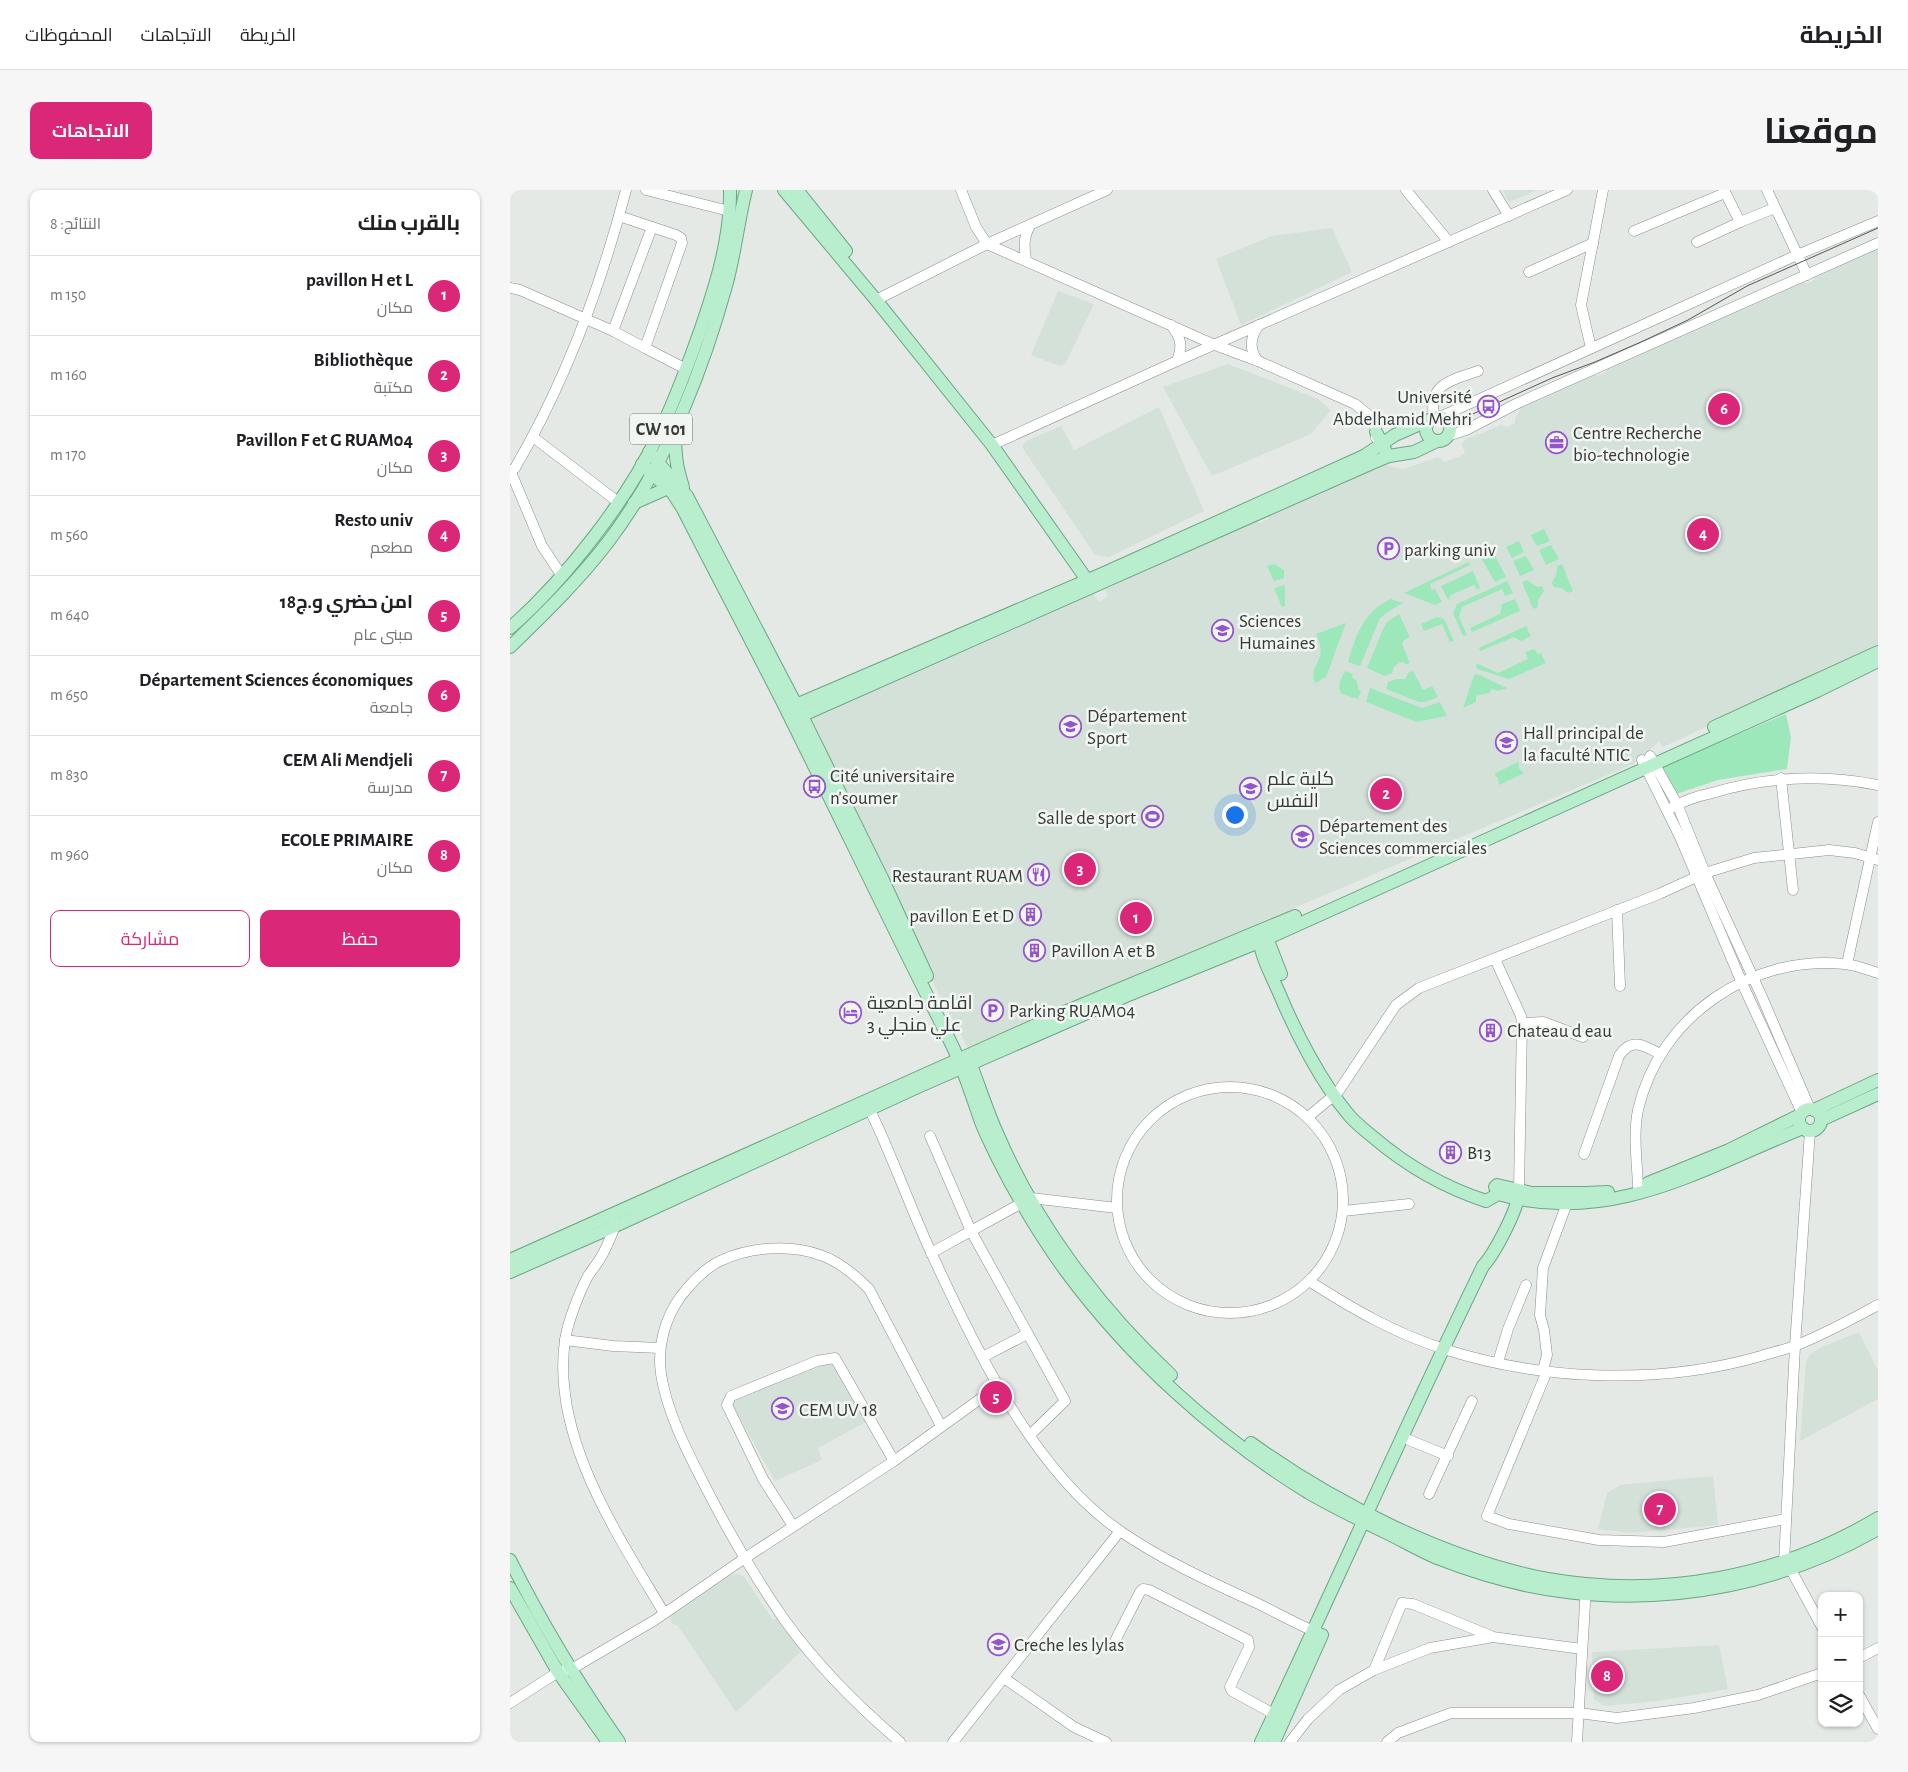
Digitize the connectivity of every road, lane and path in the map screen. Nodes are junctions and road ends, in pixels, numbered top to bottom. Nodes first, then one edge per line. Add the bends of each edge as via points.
1 (626, 190) edge
2 (646, 190) edge
3 (730, 190) edge
4 (746, 190) edge
5 (784, 190) edge
6 (797, 190) edge
7 (961, 190) edge
8 (1107, 190) edge
9 (1406, 190) edge
10 (1493, 190) edge
11 (1567, 190) edge
12 (1603, 190) edge
13 (1767, 190) edge
14 (1725, 191) edge
15 (1775, 208) junction
16 (729, 210) junction
17 (619, 216) junction
18 (1509, 216) junction
19 (1878, 221) edge
20 (1740, 222) junction
21 (1031, 224) junction
22 (652, 227) junction
23 (1634, 231) dead end
24 (1449, 242) junction
25 (1697, 242) dead end
26 (1878, 242) edge
27 (1593, 243) junction
28 (987, 244) junction
29 (1797, 255) junction
30 (1026, 260) junction
31 (1529, 272) dead end
32 (1807, 275) junction
33 (510, 288) edge
34 (879, 298) junction
35 (585, 320) junction
36 (1170, 324) junction
37 (1260, 324) junction
38 (613, 331) junction
39 (1215, 345) junction
40 (645, 348) junction
41 (1591, 348) junction
42 (1177, 360) junction
43 (1258, 360) junction
44 (686, 369) junction
45 (1478, 371) dead end
46 (1434, 418) junction
47 (678, 421) junction
48 (1376, 430) joint
49 (533, 437) junction
50 (1442, 438) junction
51 (995, 444) junction
52 (1381, 445) junction
53 (649, 452) junction
54 (1389, 456) junction
55 (642, 464) junction
56 (656, 467) junction
57 (510, 471) edge
58 (673, 489) junction
59 (687, 496) junction
60 (618, 502) junction
61 (634, 503) junction
62 (562, 576) junction
63 (1093, 581) junction
64 (738, 605) junction
65 (510, 628) edge
66 (510, 647) edge
67 (1878, 652) edge
68 (1878, 662) edge
69 (1859, 666) junction
70 (794, 713) junction
71 (1648, 761) junction
72 (1781, 778) junction
73 (1878, 784) edge
74 (1677, 804) junction
75 (1668, 810) junction
76 (1878, 822) edge
77 (1789, 853) junction
78 (1874, 859) edge
79 (1701, 875) junction
80 (1793, 890) dead end
81 (1617, 910) junction
82 (1262, 937) junction
83 (1495, 959) junction
84 (1847, 964) junction
85 (1878, 973) edge
86 (1753, 977) junction
87 (1742, 982) junction
88 (1620, 986) dead end
89 (1522, 1023) junction
90 (1583, 1037) dead end
91 (1660, 1054) junction
92 (965, 1061) junction
93 (1878, 1080) edge
94 (1336, 1093) junction
95 (1878, 1094) edge
96 (868, 1105) junction
97 (1809, 1113) junction
98 (1308, 1117) junction
99 (1806, 1130) junction
100 (930, 1136) dead end
101 (1584, 1154) dead end
102 (1638, 1186) junction
103 (1519, 1194) junction
104 (1026, 1201) junction
105 (1567, 1203) junction
106 (1409, 1204) dead end
107 (1117, 1208) junction
108 (1343, 1211) junction
109 (615, 1220) junction
110 (971, 1231) junction
111 (931, 1253) junction
112 (510, 1260) edge
113 (510, 1272) edge
114 (1309, 1282) junction
115 (1526, 1285) dead end
116 (1878, 1305) edge
117 (1027, 1334) junction
118 (565, 1340) junction
119 (1795, 1346) junction
120 (660, 1348) junction
121 (1447, 1350) junction
122 (983, 1357) junction
123 (1498, 1362) junction
124 (1545, 1371) junction
125 (998, 1386) junction
126 (1472, 1401) dead end
127 (941, 1426) junction
128 (1030, 1435) junction
129 (1409, 1440) junction
130 (1448, 1456) junction
131 (894, 1461) junction
132 (1429, 1494) dead end
133 (1878, 1518) edge
134 (1369, 1519) junction
135 (1786, 1519) junction
136 (793, 1526) junction
137 (1878, 1529) edge
138 (1120, 1531) junction
139 (745, 1558) junction
140 (510, 1560) edge
141 (1787, 1566) junction
142 (1586, 1589) junction
143 (511, 1593) edge
144 (664, 1613) junction
145 (1818, 1620) edge
146 (1318, 1633) junction
147 (1493, 1637) junction
148 (1116, 1639) dead end
149 (1878, 1648) edge
150 (1582, 1649) junction
151 (1863, 1656) edge
152 (1374, 1670) junction
153 (564, 1671) junction
154 (1818, 1674) edge
155 (1004, 1678) junction
156 (1863, 1702) edge
157 (510, 1703) edge
158 (1578, 1713) junction
159 (1274, 1714) junction
160 (1878, 1729) edge
161 (608, 1742) edge
162 (620, 1742) edge
163 (900, 1742) edge
164 (953, 1742) edge
165 (1106, 1742) edge
166 (1261, 1742) edge
167 (1274, 1742) edge
168 (1290, 1742) edge
169 (1387, 1742) edge
170 (1577, 1742) edge

1 - 17 street
2 - 16 street
3 - 16 main road, CW 101
4 - 47 main road, CW 101 via 726,286
5 - 34 main road
6 - 34 main road
7 - 28 street via 976,227
8 - 21 street
9 - 24 street
10 - 18 street
11 - 18 street
12 - 27 street
13 - 15 street
14 - 20 street
14 - 23 street
15 - 20 street
15 - 29 street
16 - 44 main road, CW 101 via 725,246 711,299
17 - 22 street
17 - 35 street
18 - 24 street
19 - 29 street
20 - 25 street
21 - 28 street
21 - 30 street via 1024,236
22 - 38 street
22 - 40 street via 676,235 682,243
24 - 37 street
26 - 32 street
27 - 31 street
27 - 41 street via 1581,305
28 - 30 street
28 - 34 street
29 - 32 street
29 - 41 street
30 - 36 street
32 - 50 street
33 - 35 street
34 - 51 main road
35 - 38 street
35 - 49 street
36 - 39 street
36 - 42 street via 1181,341 1182,349
37 - 39 street
37 - 43 street via 1253,334 1252,343 1252,351
38 - 40 street
39 - 42 street
39 - 43 street
40 - 44 street
41 - 46 street
42 - 51 street
43 - 48 street via 1356,404 1367,412
44 - 53 main road, CW 101
45 - 46 street via 1441,386 1432,403
46 - 50 main road via 1448,423 1450,430
46 - 50 main road via 1425,427 1427,435 1433,440
46 - 52 main road
47 - 56 main road, CW 101
47 - 59 main road via 674,452
48 - 52 main road
49 - 57 street
49 - 60 street
50 - 54 main road via 1414,452
51 - 63 main road
52 - 54 main road
52 - 63 main road
53 - 55 main road, CW 101
53 - 56 main road
54 - 63 main road
55 - 56 main road
55 - 60 main road, CW 101
56 - 58 main road
56 - 61 main road, CW 101
57 - 62 street via 542,546
58 - 59 main road
58 - 61 main road
58 - 64 main road
59 - 64 main road
60 - 62 main road, CW 101
61 - 66 main road, CW 101 via 590,565
62 - 65 main road, CW 101
63 - 70 main road
64 - 70 main road
67 - 69 main road
68 - 69 main road
69 - 71 main road via 1817,691
70 - 92 main road
71 - 74 street
71 - 75 street
71 - 82 main road
72 - 73 street via 1854,780
72 - 74 street via 1720,790
72 - 77 street
74 - 75 street
74 - 79 street
75 - 79 street
76 - 78 street
77 - 78 street via 1839,851
77 - 79 street via 1754,858
77 - 80 street
78 - 84 street
79 - 81 street
79 - 86 street
79 - 87 street
81 - 83 street
81 - 88 street
82 - 92 main road via 1076,1007
82 - 94 main road via 1306,1036
83 - 89 street
83 - 94 street via 1419,988 1396,1005
84 - 85 street
84 - 86 street via 1795,965
86 - 87 street
86 - 97 street
87 - 91 street via 1693,1015
87 - 97 street
89 - 90 street via 1543,1022
89 - 103 street
91 - 101 street via 1636,1044 1624,1048
91 - 102 street via 1638,1110
92 - 96 main road
92 - 104 main road via 982,1125
93 - 97 main road
94 - 98 street
94 - 103 main road via 1361,1120 1416,1163 1482,1194 1497,1185
95 - 97 main road
96 - 109 main road
96 - 111 street
97 - 99 main road via 1799,1124
97 - 99 main road via 1819,1126
97 - 102 main road via 1729,1150
98 - 107 street via 1274,1095 1255,1089 1225,1086 1181,1098 1156,1114 1129,1147 1118,1178
98 - 108 street via 1327,1140 1336,1160 1342,1182
99 - 105 main road via 1650,1191 1606,1200
99 - 119 street
100 - 110 street
102 - 103 main road via 1606,1192
103 - 105 main road
103 - 121 main road via 1489,1268
104 - 107 street
104 - 110 street
104 - 134 main road via 1066,1271 1105,1320 1151,1368 1215,1425 1267,1464 1309,1493
105 - 124 street via 1543,1268 1540,1315 1547,1355
106 - 108 street
107 - 114 street via 1123,1238 1137,1264 1157,1287 1190,1305 1211,1312 1256,1310 1284,1299
108 - 114 street via 1336,1242
109 - 112 main road
109 - 113 main road
109 - 118 street via 601,1257 576,1303
110 - 111 street
110 - 117 street
111 - 122 street
114 - 121 street via 1358,1313
115 - 123 street
116 - 119 street
117 - 122 street
117 - 128 street via 1065,1401
118 - 120 street
118 - 144 street via 566,1407 575,1442 607,1516
119 - 124 street via 1728,1365 1673,1374
119 - 135 street
120 - 127 street via 672,1309 703,1272 720,1261 773,1249 792,1248 820,1255 839,1264 868,1289
120 - 139 street via 661,1373 668,1402 686,1449
121 - 123 street
121 - 129 main road
121 - 134 main road
122 - 125 street
123 - 124 street
124 - 135 street via 1487,1516 1509,1524 1598,1540 1664,1542
125 - 127 street
125 - 128 street
126 - 130 street
127 - 131 street
128 - 138 street via 1094,1511
129 - 130 street
129 - 134 main road
130 - 132 street
131 - 136 street
131 - 136 street via 836,1358 817,1361 731,1396 727,1405 763,1479
133 - 141 main road
134 - 142 main road via 1437,1557 1481,1573 1566,1592
134 - 146 main road
135 - 141 street
136 - 139 street
137 - 141 main road via 1834,1552
138 - 146 street via 1161,1557
138 - 155 street
139 - 144 street
139 - 163 street via 787,1623 823,1667
140 - 153 main road
141 - 142 main road via 1751,1581 1656,1596
141 - 145 street
142 - 150 street
143 - 153 main road
144 - 153 street
146 - 159 main road
146 - 167 main road
147 - 150 street
147 - 152 street via 1430,1648
147 - 152 street via 1402,1602
148 - 159 street via 1140,1592 1149,1590 1248,1640 1249,1648 1230,1687
149 - 151 street
150 - 158 street
152 - 168 street via 1339,1690 1308,1719
153 - 157 street
153 - 161 main road
153 - 162 main road
154 - 158 street via 1758,1695 1694,1708 1617,1718
155 - 164 street
155 - 165 street via 1074,1727
156 - 160 street
158 - 169 street via 1451,1713 1398,1733
158 - 170 street
159 - 166 main road

